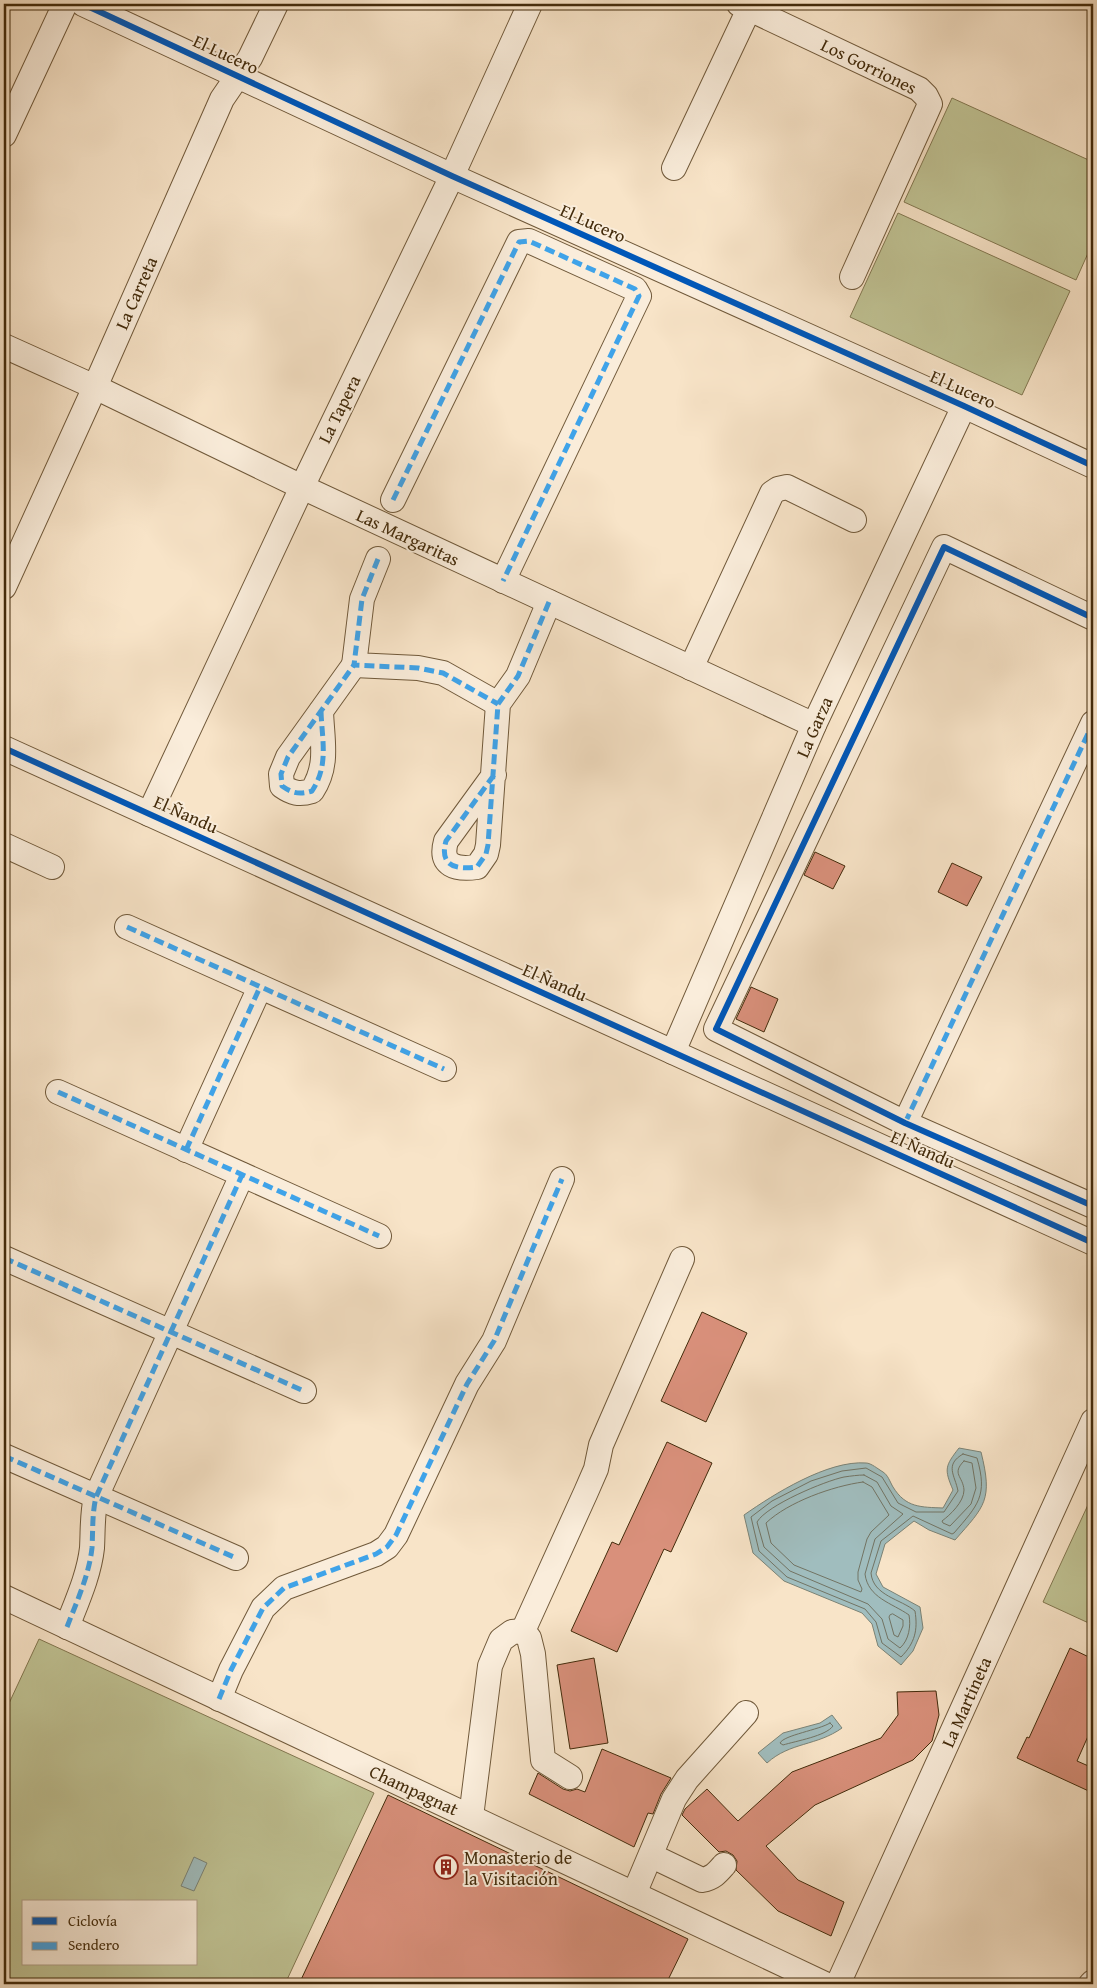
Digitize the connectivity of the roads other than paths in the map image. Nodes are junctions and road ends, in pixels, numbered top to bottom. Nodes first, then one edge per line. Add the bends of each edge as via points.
1 (65, 4) edge
2 (83, 4) edge
3 (276, 4) edge
4 (530, 4) edge
5 (744, 6) edge
6 (237, 75) junction
7 (4, 135) edge
8 (674, 168) dead end
9 (452, 176) junction
10 (852, 277) dead end
11 (4, 346) edge
12 (95, 387) junction
13 (964, 406) junction
14 (1093, 466) edge
15 (302, 487) junction
16 (393, 500) dead end
17 (854, 520) dead end
18 (378, 559) dead end
19 (503, 580) junction
20 (4, 587) edge
21 (549, 602) junction
22 (1093, 618) edge
23 (354, 665) junction
24 (691, 668) junction
25 (498, 704) junction
26 (321, 712) dead end
27 (1093, 723) edge
28 (814, 725) junction
29 (4, 748) edge
30 (494, 774) dead end
31 (149, 814) junction
32 (4, 845) edge
33 (52, 867) dead end
34 (127, 927) dead end
35 (260, 986) junction
36 (673, 1052) junction
37 (444, 1068) dead end
38 (58, 1092) dead end
39 (905, 1123) junction
40 (186, 1150) junction
41 (242, 1174) junction
42 (562, 1178) dead end
43 (1093, 1206) edge
44 (379, 1236) dead end
45 (1093, 1243) edge
46 (4, 1258) edge
47 (682, 1259) dead end
48 (170, 1330) junction
49 (304, 1391) dead end
50 (1093, 1421) edge
51 (4, 1456) edge
52 (96, 1497) junction
53 (236, 1558) dead end
54 (4, 1597) edge
55 (67, 1627) junction
56 (524, 1631) junction
57 (220, 1698) junction
58 (746, 1713) dead end
59 (570, 1778) dead end
60 (471, 1817) junction
61 (652, 1856) junction
62 (724, 1866) dead end
63 (634, 1894) junction
64 (825, 1984) edge
65 (838, 1984) edge

1 - 7 street
2 - 6 street, El Lucero
3 - 6 street, La Carreta via 250,58
4 - 9 street, La Tapera
5 - 8 street
5 - 10 street, Los Gorriones via 919,89 930,104
6 - 9 street, El Lucero
6 - 12 street, La Carreta via 222,99
9 - 13 street, El Lucero
9 - 15 street, La Tapera
11 - 12 street, Las Margaritas
12 - 15 street, Las Margaritas
12 - 20 street, La Carreta
13 - 14 street, El Lucero
13 - 28 street, La Garza
15 - 19 street, Las Margaritas
15 - 31 street, La Tapera
16 - 19 street via 519,242 529,241 636,289 639,296
17 - 24 street via 787,487 772,493
18 - 23 street via 362,599
19 - 21 street, Las Margaritas
21 - 24 street, Las Margaritas
21 - 25 street via 518,676
22 - 39 street via 944,546 716,1029
23 - 25 street via 418,668 442,673
23 - 26 street
24 - 28 street, Las Margaritas
25 - 30 street
27 - 39 street
28 - 36 street, La Garza
29 - 31 street, El Ñandu
31 - 36 street, El Ñandu
32 - 33 street
34 - 35 street
35 - 37 street
35 - 40 street
36 - 45 street, El Ñandu
38 - 40 street
39 - 43 street
40 - 41 street
41 - 44 street
41 - 48 street
42 - 57 street via 494,1341 466,1384 396,1535 387,1547 376,1554 284,1588 273,1597 263,1608
46 - 48 street
47 - 56 street via 601,1445 596,1469
48 - 49 street
48 - 52 street
50 - 65 street, La Martineta
51 - 52 street
52 - 53 street
52 - 55 street via 88,1569
54 - 55 street, Champagnat
55 - 57 street, Champagnat
56 - 59 street via 533,1654 542,1760
56 - 60 street via 512,1632 501,1640 490,1666
57 - 60 street, Champagnat
58 - 61 street via 687,1779 674,1799
60 - 63 street, Champagnat
61 - 62 street via 702,1880 710,1879
61 - 63 street
63 - 64 street, Champagnat

